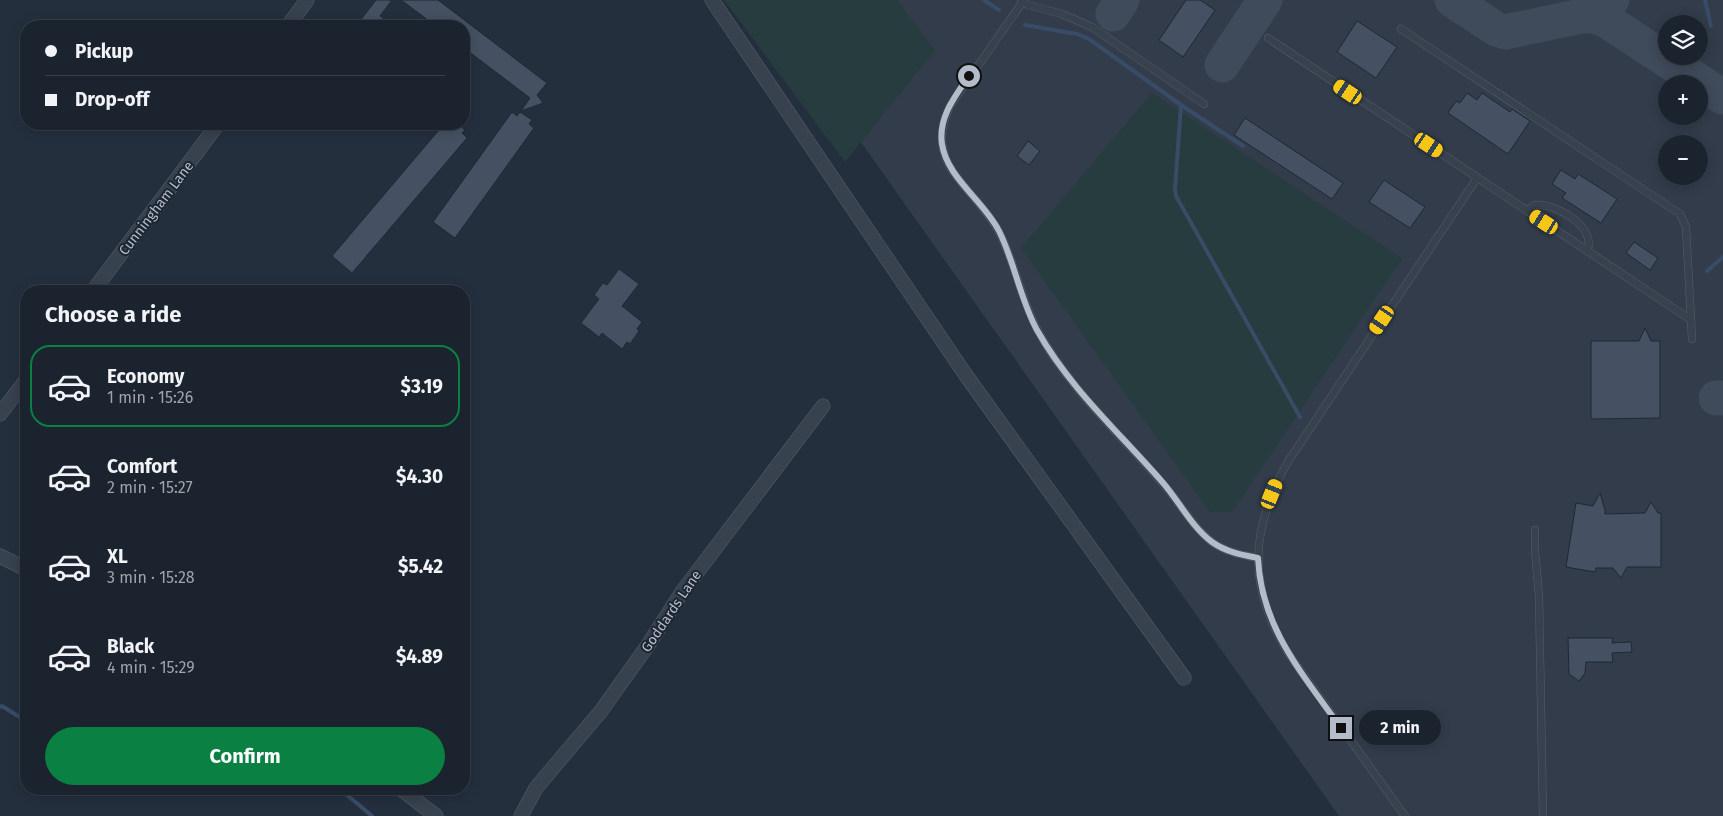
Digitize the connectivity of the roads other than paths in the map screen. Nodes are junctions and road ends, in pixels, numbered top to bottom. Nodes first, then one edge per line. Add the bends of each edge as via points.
1 (307, 0) edge
2 (712, 0) edge
3 (1023, 1) edge
4 (292, 20) edge
5 (1401, 29) dead end
6 (1268, 38) dead end
7 (1204, 104) dead end
8 (214, 130) edge
9 (1477, 178) junction
10 (1528, 211) junction
11 (1587, 251) junction
12 (97, 285) edge
13 (1691, 320) junction
14 (1692, 339) dead end
15 (20, 388) edge
16 (823, 406) dead end
17 (0, 414) edge
18 (1535, 530) dead end
19 (0, 556) edge
20 (1258, 558) junction
21 (20, 566) edge
22 (1184, 678) dead end
23 (409, 795) edge
24 (436, 816) edge
25 (521, 816) edge
26 (1404, 816) edge
27 (1543, 816) edge

1 - 4 street
2 - 22 street via 965,374
3 - 7 lane via 1092,27
3 - 20 lane via 944,118 941,142 948,165 984,208 999,232 1036,328 1071,380 1204,535 1225,549
5 - 13 lane via 1680,214 1686,227
6 - 9 lane
8 - 12 street, Cunningham Lane
9 - 10 lane
9 - 20 lane via 1282,473 1264,518
10 - 11 lane
10 - 11 lane via 1538,204 1567,214 1587,236 1590,243
11 - 13 lane
13 - 14 lane
15 - 17 street
16 - 25 street, Goddards Lane via 682,592 605,706 536,788
18 - 27 lane
19 - 21 street
20 - 26 lane via 1265,604 1282,644
23 - 24 street

